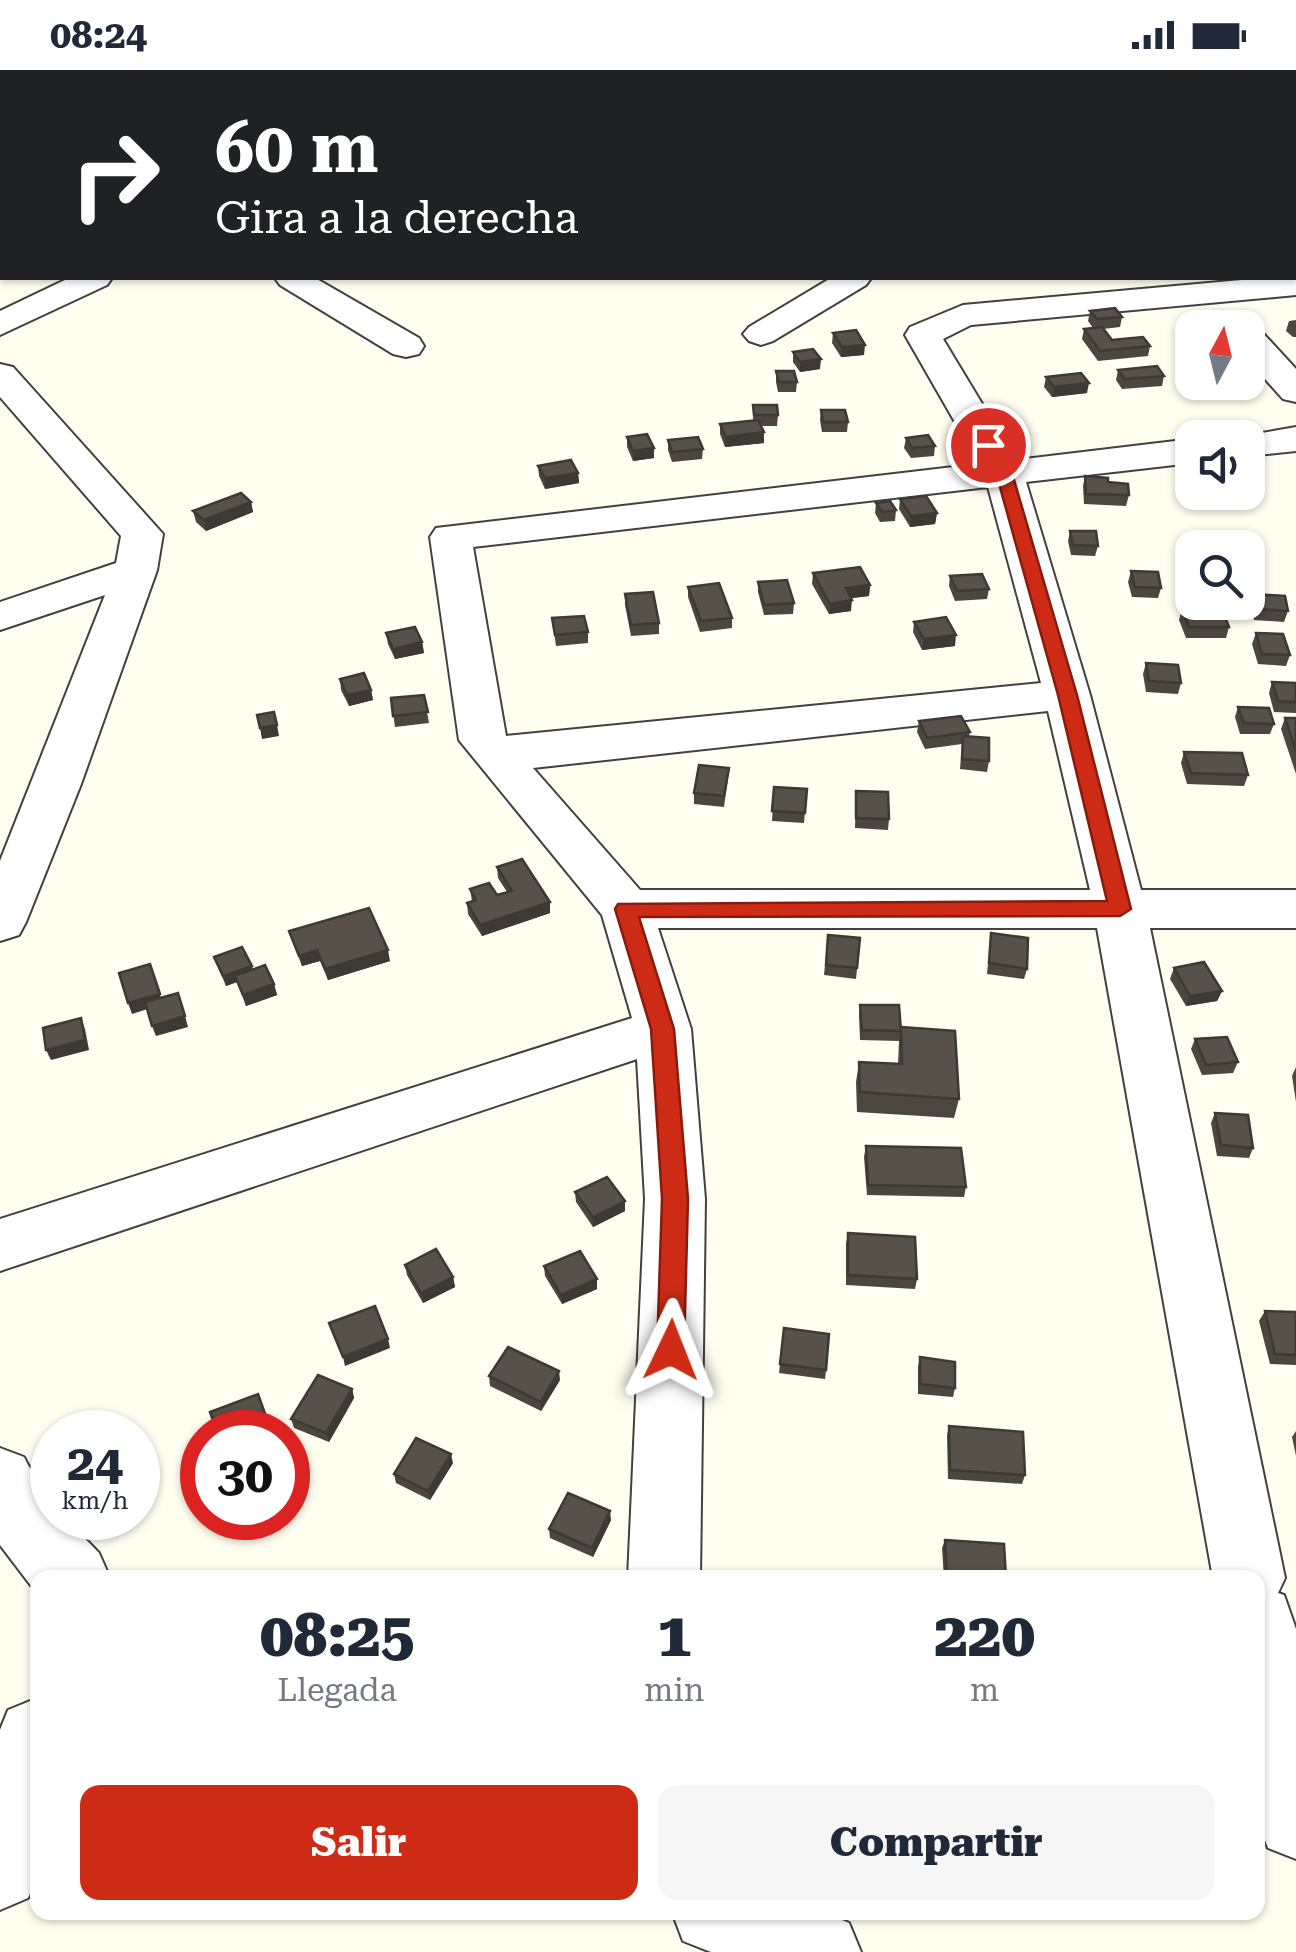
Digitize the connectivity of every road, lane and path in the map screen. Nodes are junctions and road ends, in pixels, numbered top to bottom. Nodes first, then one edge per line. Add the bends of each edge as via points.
1 (91, 280) edge
2 (295, 280) edge
3 (851, 280) edge
4 (1296, 284) edge
5 (1205, 293) junction
6 (1221, 310) edge
7 (0, 324) edge
8 (761, 334) dead end
9 (406, 346) dead end
10 (1265, 357) edge
11 (0, 375) edge
12 (1296, 391) edge
13 (1296, 439) edge
14 (1265, 442) edge
15 (1175, 453) edge
16 (1004, 473) junction
17 (136, 570) junction
18 (0, 617) edge
19 (1067, 695) junction
20 (496, 756) junction
21 (626, 909) junction
22 (1120, 909) junction
23 (1296, 909) edge
24 (0, 922) edge
25 (663, 1029) junction
26 (0, 1244) edge
27 (0, 1480) edge
28 (64, 1570) edge
29 (664, 1570) edge
30 (1247, 1570) edge
31 (1265, 1658) edge
32 (24, 1741) edge
33 (1296, 1820) edge
34 (0, 1870) edge
35 (734, 1920) edge
36 (820, 1952) edge

1 - 7 street
2 - 9 street
3 - 8 street
4 - 5 street
5 - 6 street
5 - 16 street via 963,315 923,335
10 - 12 street
11 - 17 street via 142,534
13 - 14 street
15 - 16 street
16 - 19 street
16 - 20 street via 452,537 482,740
17 - 18 street
17 - 24 street
19 - 20 street
19 - 22 street
20 - 21 street
21 - 22 street
21 - 25 street
22 - 23 street
22 - 30 street
25 - 26 street
25 - 29 street via 675,1199
27 - 28 street
31 - 33 street
32 - 34 street
35 - 36 street

